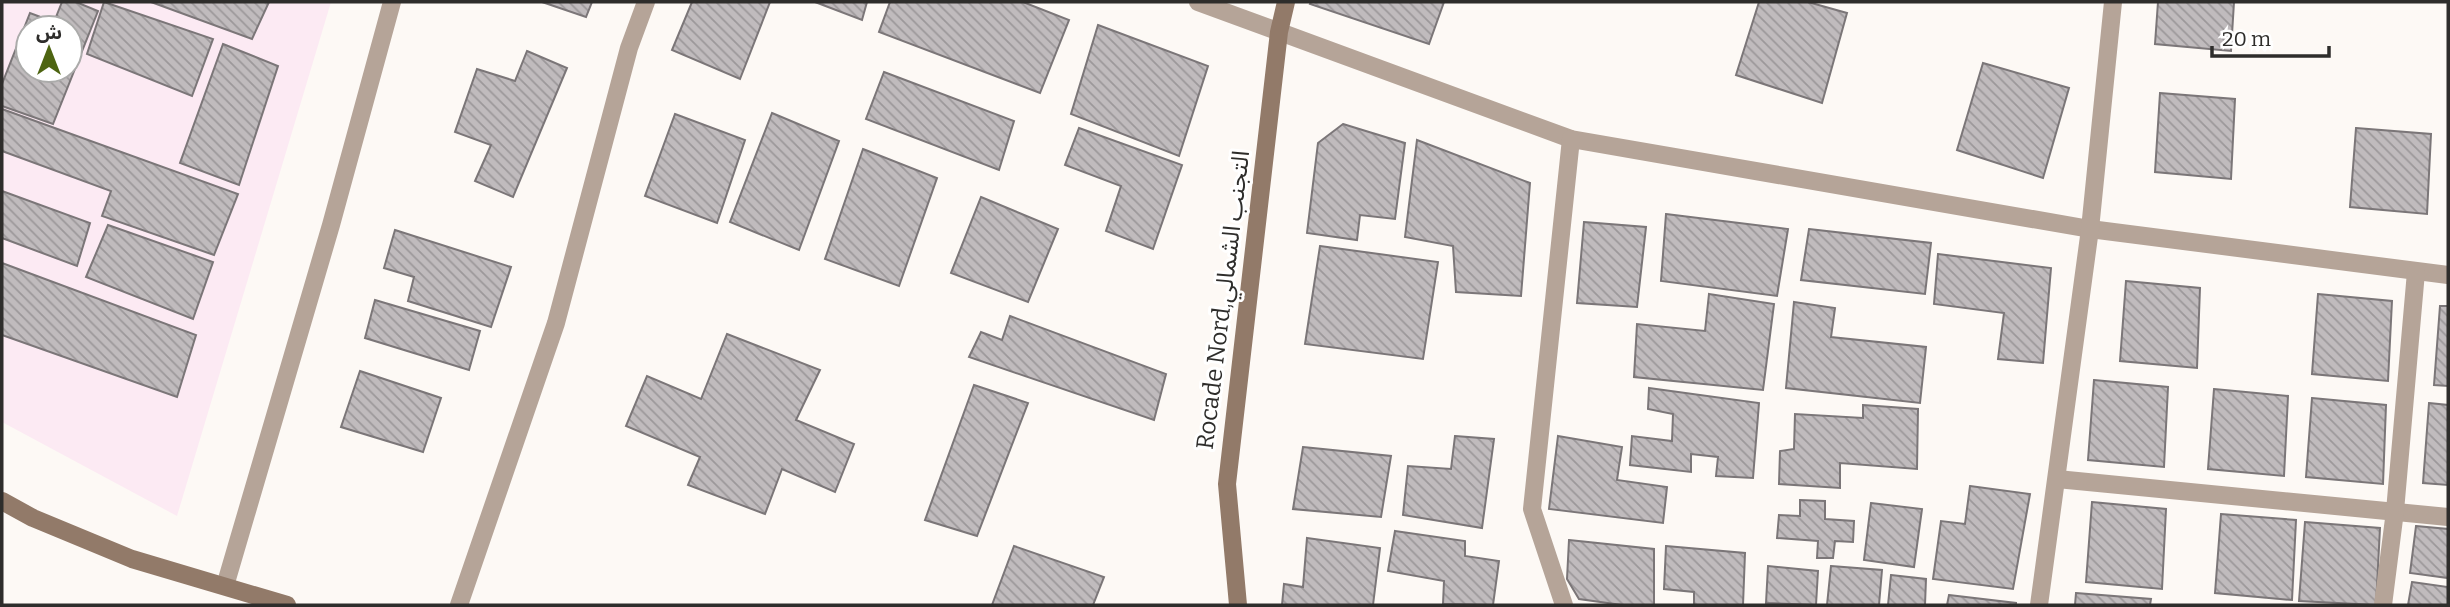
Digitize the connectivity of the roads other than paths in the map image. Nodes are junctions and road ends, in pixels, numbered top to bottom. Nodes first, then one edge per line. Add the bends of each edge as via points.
1 (392, 2) edge
2 (646, 2) edge
3 (1198, 2) edge
4 (1286, 2) edge
5 (2113, 2) edge
6 (1279, 32) junction
7 (1571, 139) junction
8 (2090, 229) junction
9 (2416, 272) junction
10 (2448, 275) edge
11 (2057, 479) junction
12 (2, 501) edge
13 (2395, 511) junction
14 (2448, 517) edge
15 (225, 586) junction
16 (287, 605) edge
17 (459, 605) edge
18 (1238, 605) edge
19 (1564, 605) edge
20 (2039, 605) edge
21 (2383, 605) edge

1 - 15 street
2 - 17 street via 629,48 556,323
3 - 6 street
4 - 6 main road, Rocade Nord,التجنب الشمالي
5 - 8 street
6 - 7 street
6 - 18 main road, Rocade Nord,التجنب الشمالي via 1227,484
7 - 8 street
7 - 19 street via 1532,509
8 - 9 street
8 - 11 street
9 - 10 street
9 - 13 street
11 - 13 street
11 - 20 street
12 - 15 main road via 132,559
13 - 14 street
13 - 21 street
15 - 16 main road

